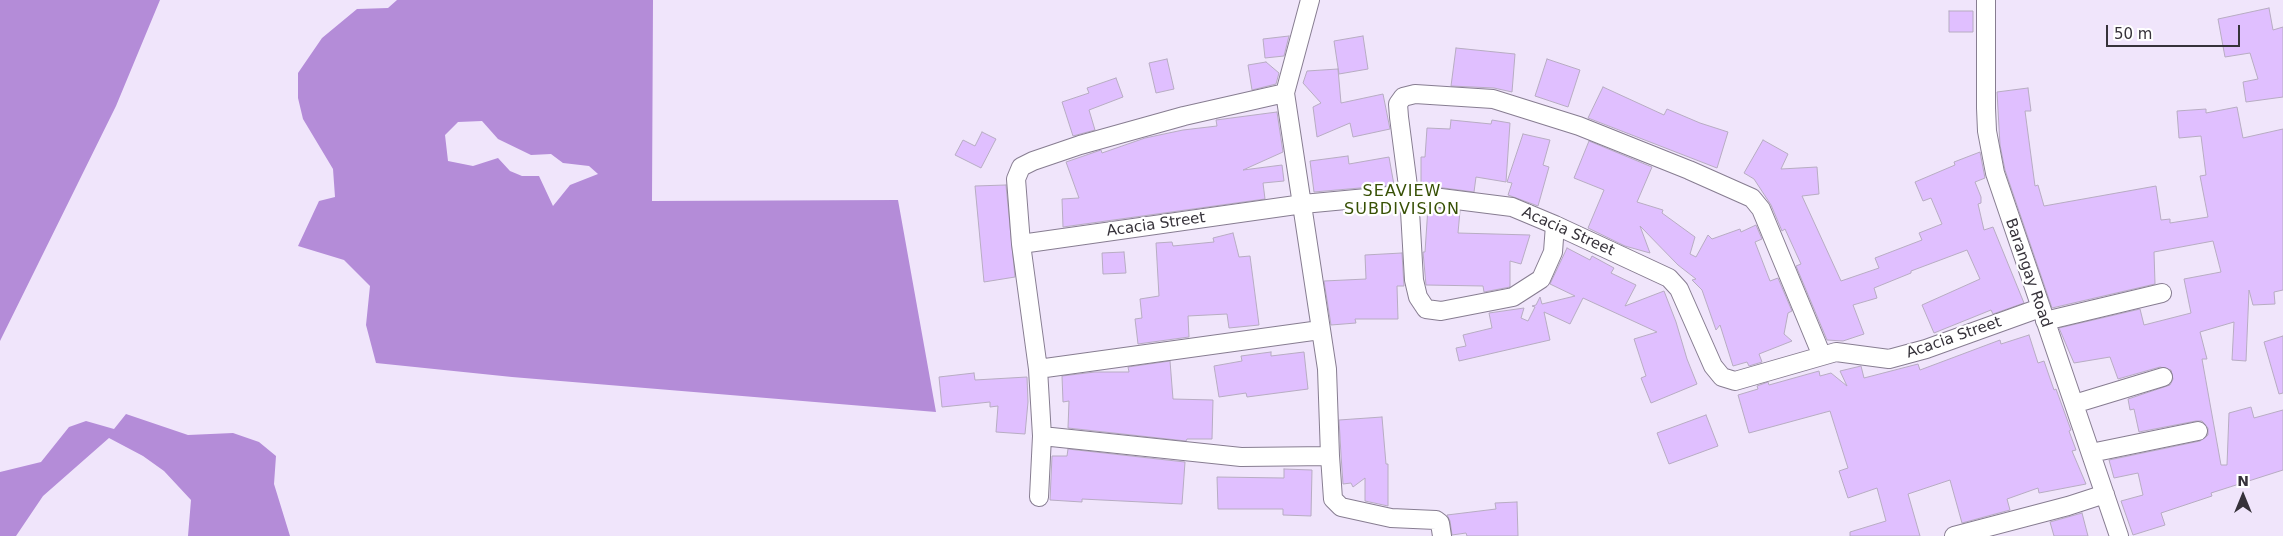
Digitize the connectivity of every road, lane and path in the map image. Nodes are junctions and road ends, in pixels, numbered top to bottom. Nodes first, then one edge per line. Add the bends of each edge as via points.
1 (1310, 0) edge
2 (1986, 0) edge
3 (1285, 93) junction
4 (1409, 194) junction
5 (1303, 204) junction
6 (1554, 224) junction
7 (1021, 244) junction
8 (2162, 293) dead end
9 (2042, 315) junction
10 (1320, 330) junction
11 (1822, 356) junction
12 (1038, 369) junction
13 (2163, 377) dead end
14 (2074, 404) junction
15 (2198, 431) dead end
16 (1042, 436) junction
17 (2091, 453) junction
18 (1330, 456) junction
19 (2106, 494) junction
20 (1039, 497) dead end
21 (1442, 536) edge
22 (1954, 536) edge
23 (2119, 536) edge

1 - 3 street
2 - 9 street, Barangay Road via 1985,88 1990,152 1999,189
3 - 5 street
3 - 7 street via 1174,119 1033,160 1021,167 1016,179
4 - 5 street, Acacia Street
4 - 6 street, Acacia Street via 1512,207
4 - 6 street via 1414,280 1418,297 1426,309 1441,311 1512,297 1534,283 1541,278 1553,252
4 - 11 street via 1398,104 1403,97 1415,94 1493,99 1579,126 1752,198 1761,209
5 - 7 street, Acacia Street
5 - 10 street
6 - 11 street, Acacia Street via 1669,278 1679,289 1713,366 1722,377 1735,381
7 - 12 street
8 - 9 street, Acacia Street
9 - 11 street, Acacia Street via 1889,359 1836,352
9 - 14 street, Barangay Road
10 - 12 street
10 - 18 street via 1327,369
12 - 16 street
13 - 14 street
14 - 17 street, Barangay Road
15 - 17 street
16 - 18 street via 1241,457
16 - 20 street
17 - 19 street, Barangay Road
18 - 21 street via 1333,499 1341,507 1391,518 1436,520 1440,523
19 - 22 street
19 - 23 street, Barangay Road

